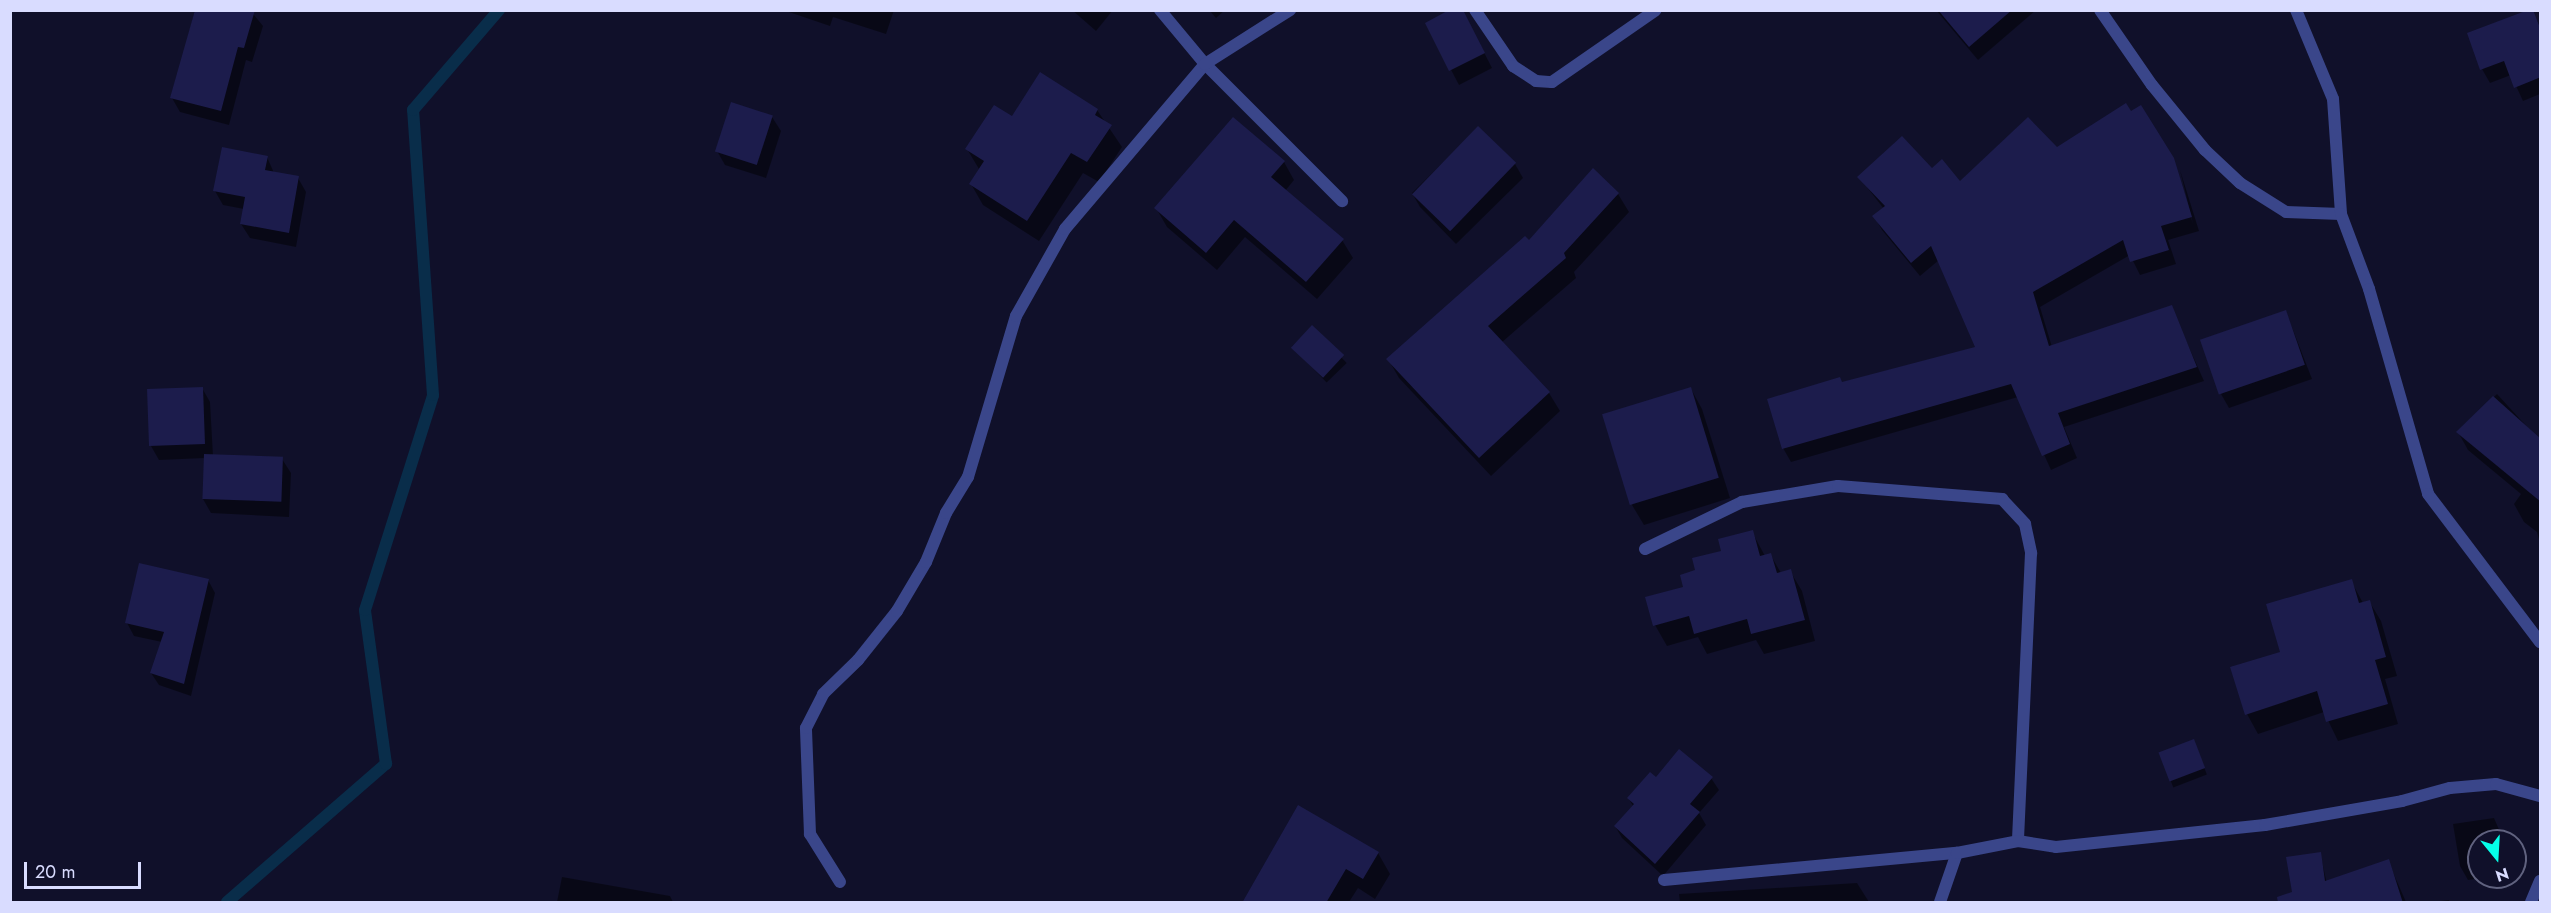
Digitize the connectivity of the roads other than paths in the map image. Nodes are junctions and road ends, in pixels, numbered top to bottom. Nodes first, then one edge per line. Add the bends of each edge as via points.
1 (1160, 10) edge
2 (1290, 10) edge
3 (1475, 10) edge
4 (1656, 10) edge
5 (2100, 10) edge
6 (2296, 10) edge
7 (1205, 64) junction
8 (1342, 201) dead end
9 (2341, 214) junction
10 (1645, 549) dead end
11 (2541, 642) edge
12 (2541, 796) edge
13 (2018, 841) junction
14 (1957, 854) junction
15 (1664, 880) dead end
16 (2541, 881) edge
17 (840, 882) dead end
18 (1940, 903) edge
19 (2531, 903) edge

1 - 7 street
2 - 7 street
3 - 4 street via 1513,66 1536,81 1552,82
5 - 9 street via 2152,85 2205,150 2240,183 2286,212
6 - 9 street via 2333,99
7 - 8 street
7 - 17 street via 1065,229 1016,316 968,477 946,513 926,562 897,611 858,660 823,694 806,728 810,834
9 - 11 street via 2369,289 2428,494
10 - 13 street via 1742,502 1838,486 2002,499 2025,524 2031,553
12 - 13 street via 2496,784 2450,788 2402,801 2265,825 2056,847
13 - 14 street
14 - 15 street
14 - 18 street
16 - 19 street

